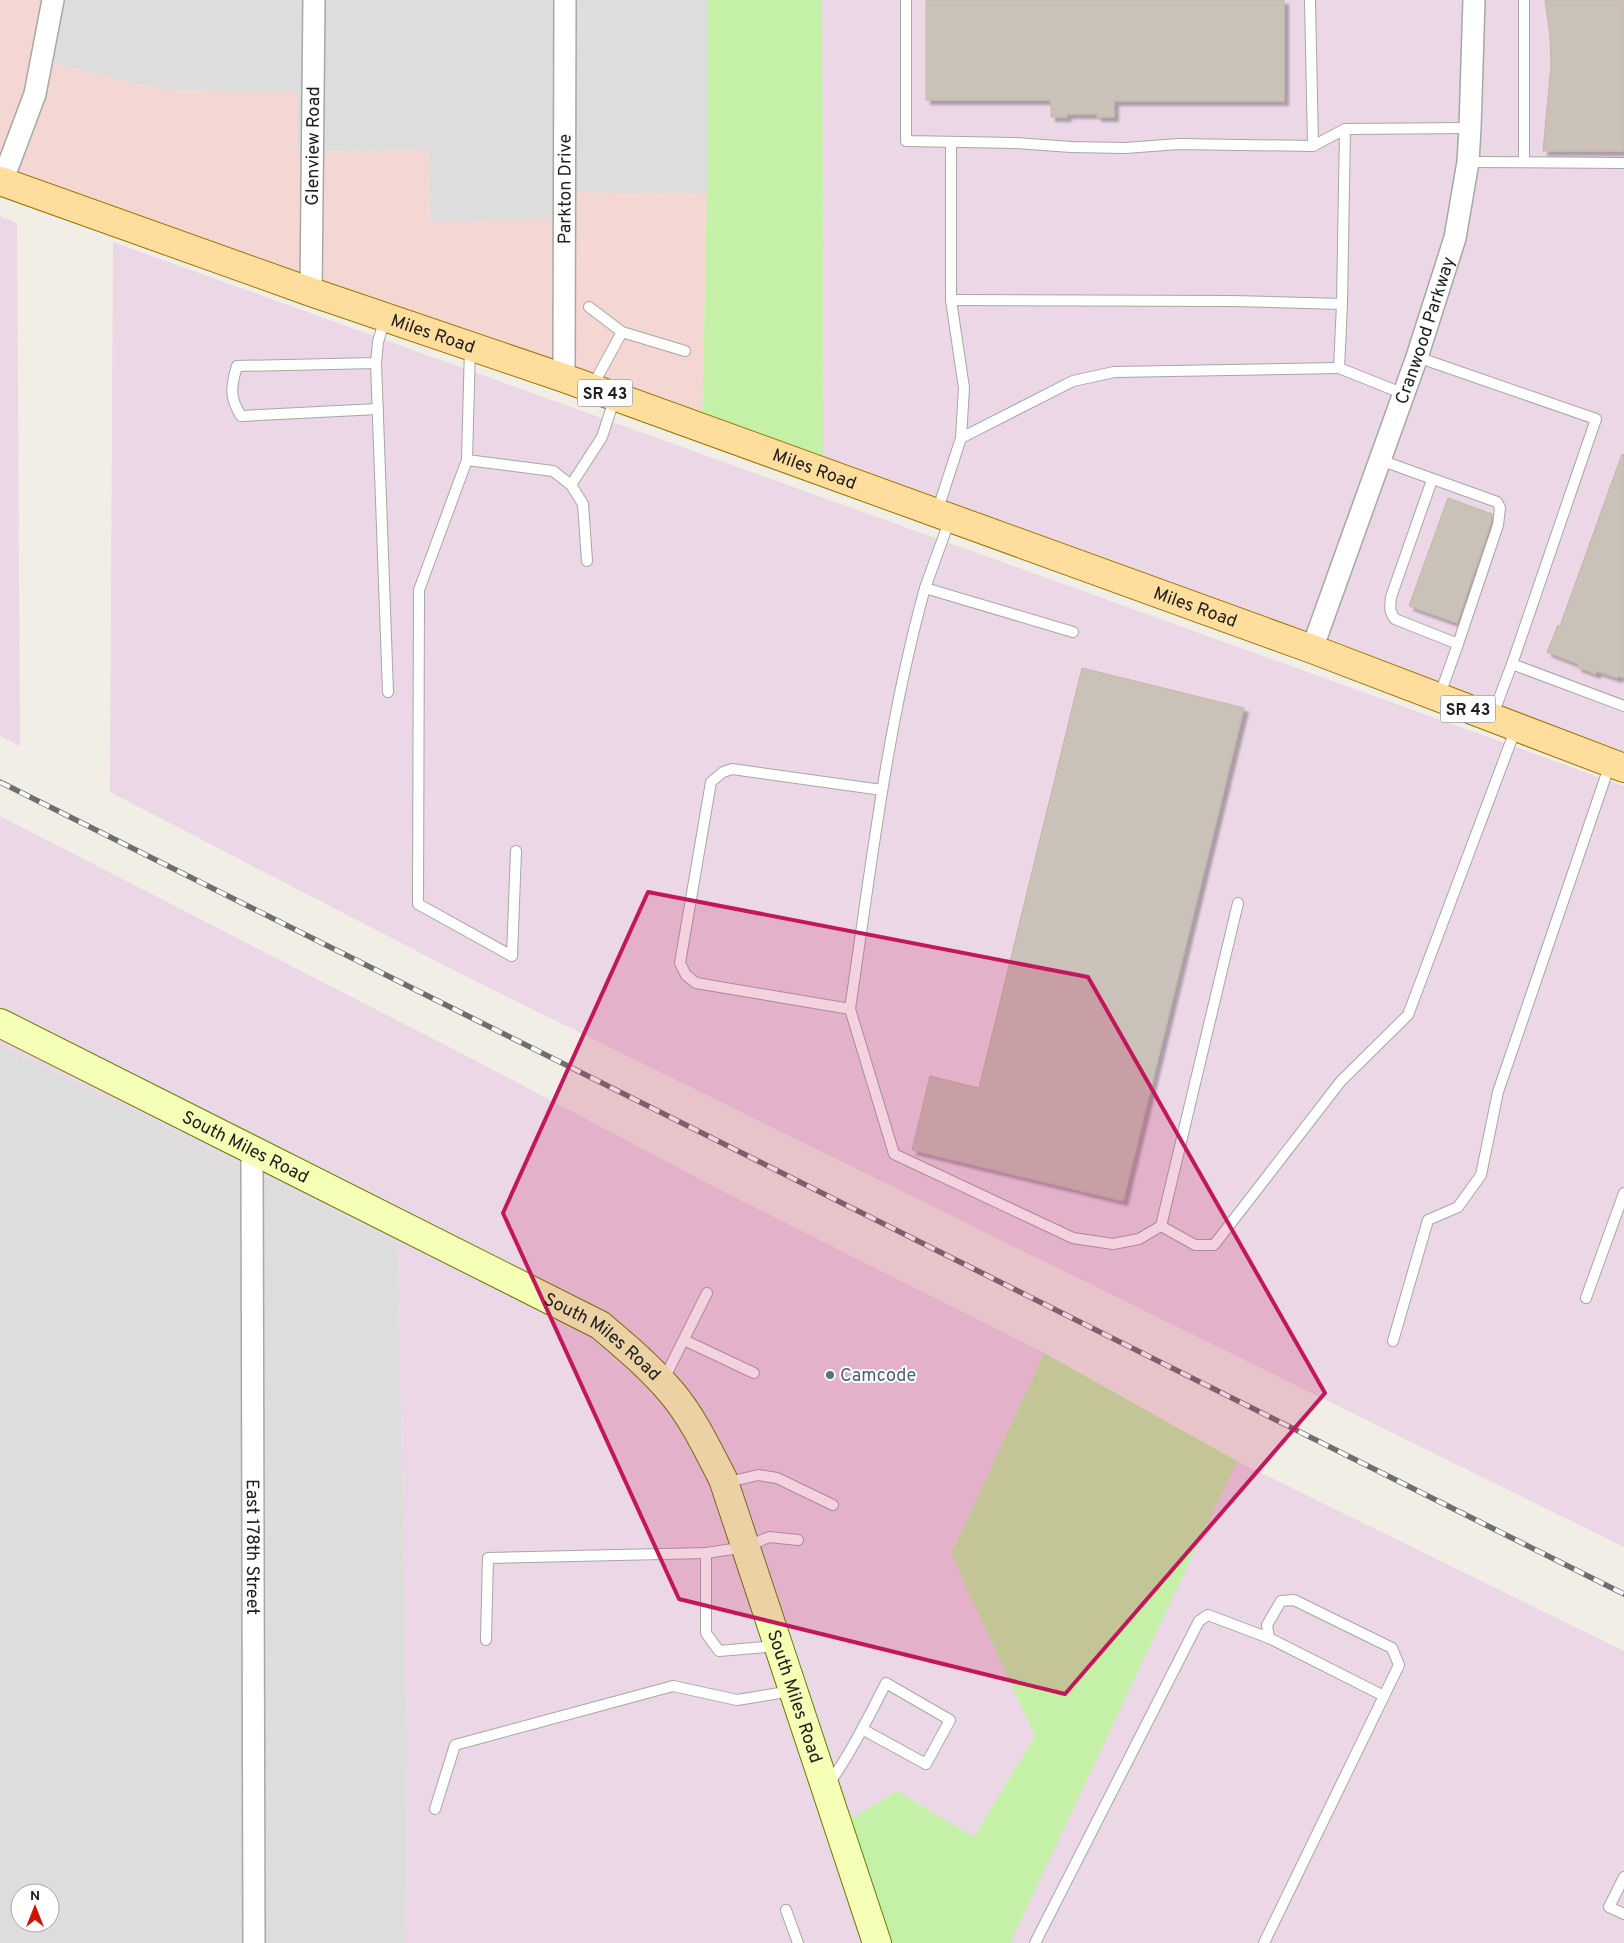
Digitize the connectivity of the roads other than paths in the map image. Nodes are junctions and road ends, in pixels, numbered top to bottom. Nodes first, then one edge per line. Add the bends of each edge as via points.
1 (52, 0) edge
2 (314, 0) edge
3 (565, 0) edge
4 (906, 0) edge
5 (1310, 0) edge
6 (1474, 0) edge
7 (1524, 0) edge
8 (1470, 128) junction
9 (1345, 129) junction
10 (951, 142) junction
11 (1313, 146) junction
12 (1468, 162) junction
13 (1524, 162) junction
14 (1624, 163) edge
15 (1, 181) edge
16 (311, 292) junction
17 (951, 300) junction
18 (1342, 304) junction
19 (589, 307) dead end
20 (385, 317) junction
21 (622, 332) junction
22 (470, 346) junction
23 (685, 351) dead end
24 (1417, 357) junction
25 (376, 363) junction
26 (1339, 368) junction
27 (564, 378) junction
28 (603, 392) junction
29 (1404, 394) junction
30 (378, 409) junction
31 (961, 438) junction
32 (467, 460) junction
33 (1380, 460) junction
34 (1432, 480) junction
35 (571, 485) junction
36 (943, 516) junction
37 (587, 560) dead end
38 (925, 588) junction
39 (1073, 632) dead end
40 (1458, 644) junction
41 (1312, 649) junction
42 (1512, 664) junction
43 (388, 692) dead end
44 (1439, 698) junction
45 (1624, 706) edge
46 (1504, 722) junction
47 (1617, 766) edge
48 (882, 790) junction
49 (516, 851) dead end
50 (1238, 904) dead end
51 (850, 1009) junction
52 (0, 1023) edge
53 (252, 1152) junction
54 (1624, 1193) edge
55 (1161, 1226) junction
56 (707, 1293) dead end
57 (1586, 1298) dead end
58 (684, 1340) junction
59 (1392, 1340) dead end
60 (754, 1374) dead end
61 (662, 1382) junction
62 (724, 1484) junction
63 (833, 1505) dead end
64 (798, 1540) dead end
65 (746, 1547) junction
66 (706, 1554) junction
67 (1269, 1638) junction
68 (486, 1640) dead end
69 (778, 1646) junction
70 (793, 1691) junction
71 (1384, 1696) junction
72 (862, 1728) junction
73 (826, 1788) junction
74 (435, 1809) dead end
75 (1624, 1877) edge
76 (786, 1910) dead end
77 (1624, 1914) edge
78 (254, 1943) edge
79 (798, 1943) edge
80 (878, 1943) edge
81 (1035, 1943) edge
82 (1264, 1943) edge

1 - 15 street via 35,94
2 - 16 street, Glenview Road
3 - 27 street, Parkton Drive
4 - 10 lane via 906,141
5 - 11 lane
6 - 8 street, Cranwood Parkway
7 - 13 lane
8 - 9 lane
8 - 12 street, Cranwood Parkway
9 - 11 lane
9 - 18 lane
10 - 11 lane via 1089,148 1179,144
10 - 17 lane
12 - 13 lane
12 - 24 street, Cranwood Parkway via 1455,238
13 - 14 lane
15 - 16 main road, Miles Road / SR 43
16 - 20 main road, Miles Road / SR 43
17 - 18 lane
17 - 31 lane via 964,388
18 - 26 lane
19 - 21 lane
20 - 22 main road, Miles Road / SR 43
20 - 25 lane
21 - 23 lane
21 - 28 lane
22 - 27 main road, Miles Road / SR 43
22 - 32 lane
24 - 29 street, Cranwood Parkway
24 - 42 lane via 1596,419
25 - 30 lane
25 - 30 lane via 237,366 232,385 233,403 241,416
26 - 29 lane
26 - 31 lane via 1114,372 1073,382
27 - 28 main road, Miles Road / SR 43
28 - 35 lane via 602,436
28 - 36 main road, Miles Road / SR 43
29 - 33 street, Cranwood Parkway
30 - 43 lane
31 - 36 lane
32 - 35 lane via 553,471
32 - 49 lane via 419,590 418,904 512,956
33 - 34 lane
33 - 41 street, Cranwood Parkway
34 - 40 lane via 1391,596 1391,614 1396,619
34 - 40 lane via 1497,502 1500,508 1498,525
35 - 37 lane via 583,504
36 - 38 lane
36 - 41 main road, Miles Road / SR 43
38 - 39 lane
38 - 48 lane
40 - 44 lane
41 - 44 main road, Miles Road / SR 43
42 - 45 lane
42 - 46 lane
44 - 46 main road, Miles Road / SR 43
46 - 47 main road, Miles Road / SR 43
46 - 55 lane via 1408,1015 1341,1081 1214,1245 1195,1245
47 - 59 lane via 1498,1092 1481,1175 1458,1207 1428,1220
48 - 51 lane
48 - 51 lane via 732,769 716,776 711,782 680,963 686,976 696,983
50 - 55 lane
51 - 55 lane via 894,1154 1073,1238 1113,1244 1139,1239
52 - 53 street, South Miles Road
53 - 61 street, South Miles Road via 600,1325
53 - 78 street, East 178th Street
54 - 57 lane
56 - 58 lane
58 - 60 lane
58 - 61 lane
61 - 62 street, South Miles Road via 702,1438
62 - 63 lane via 758,1475 777,1478
62 - 65 street, South Miles Road
64 - 65 lane via 769,1537
65 - 66 lane
65 - 69 street, South Miles Road
66 - 68 lane via 488,1558
66 - 69 lane via 706,1633 710,1639 720,1650
67 - 71 lane
67 - 71 lane via 1267,1625 1280,1601 1294,1600 1392,1648 1399,1665
67 - 81 lane via 1208,1616 1199,1621
69 - 70 street, South Miles Road
70 - 73 street, South Miles Road
70 - 74 lane via 737,1700 673,1686 454,1745
71 - 82 lane
72 - 72 lane via 886,1683 950,1720 926,1764
72 - 73 lane via 844,1763
73 - 80 street, South Miles Road
75 - 77 lane via 1609,1907
76 - 79 lane

